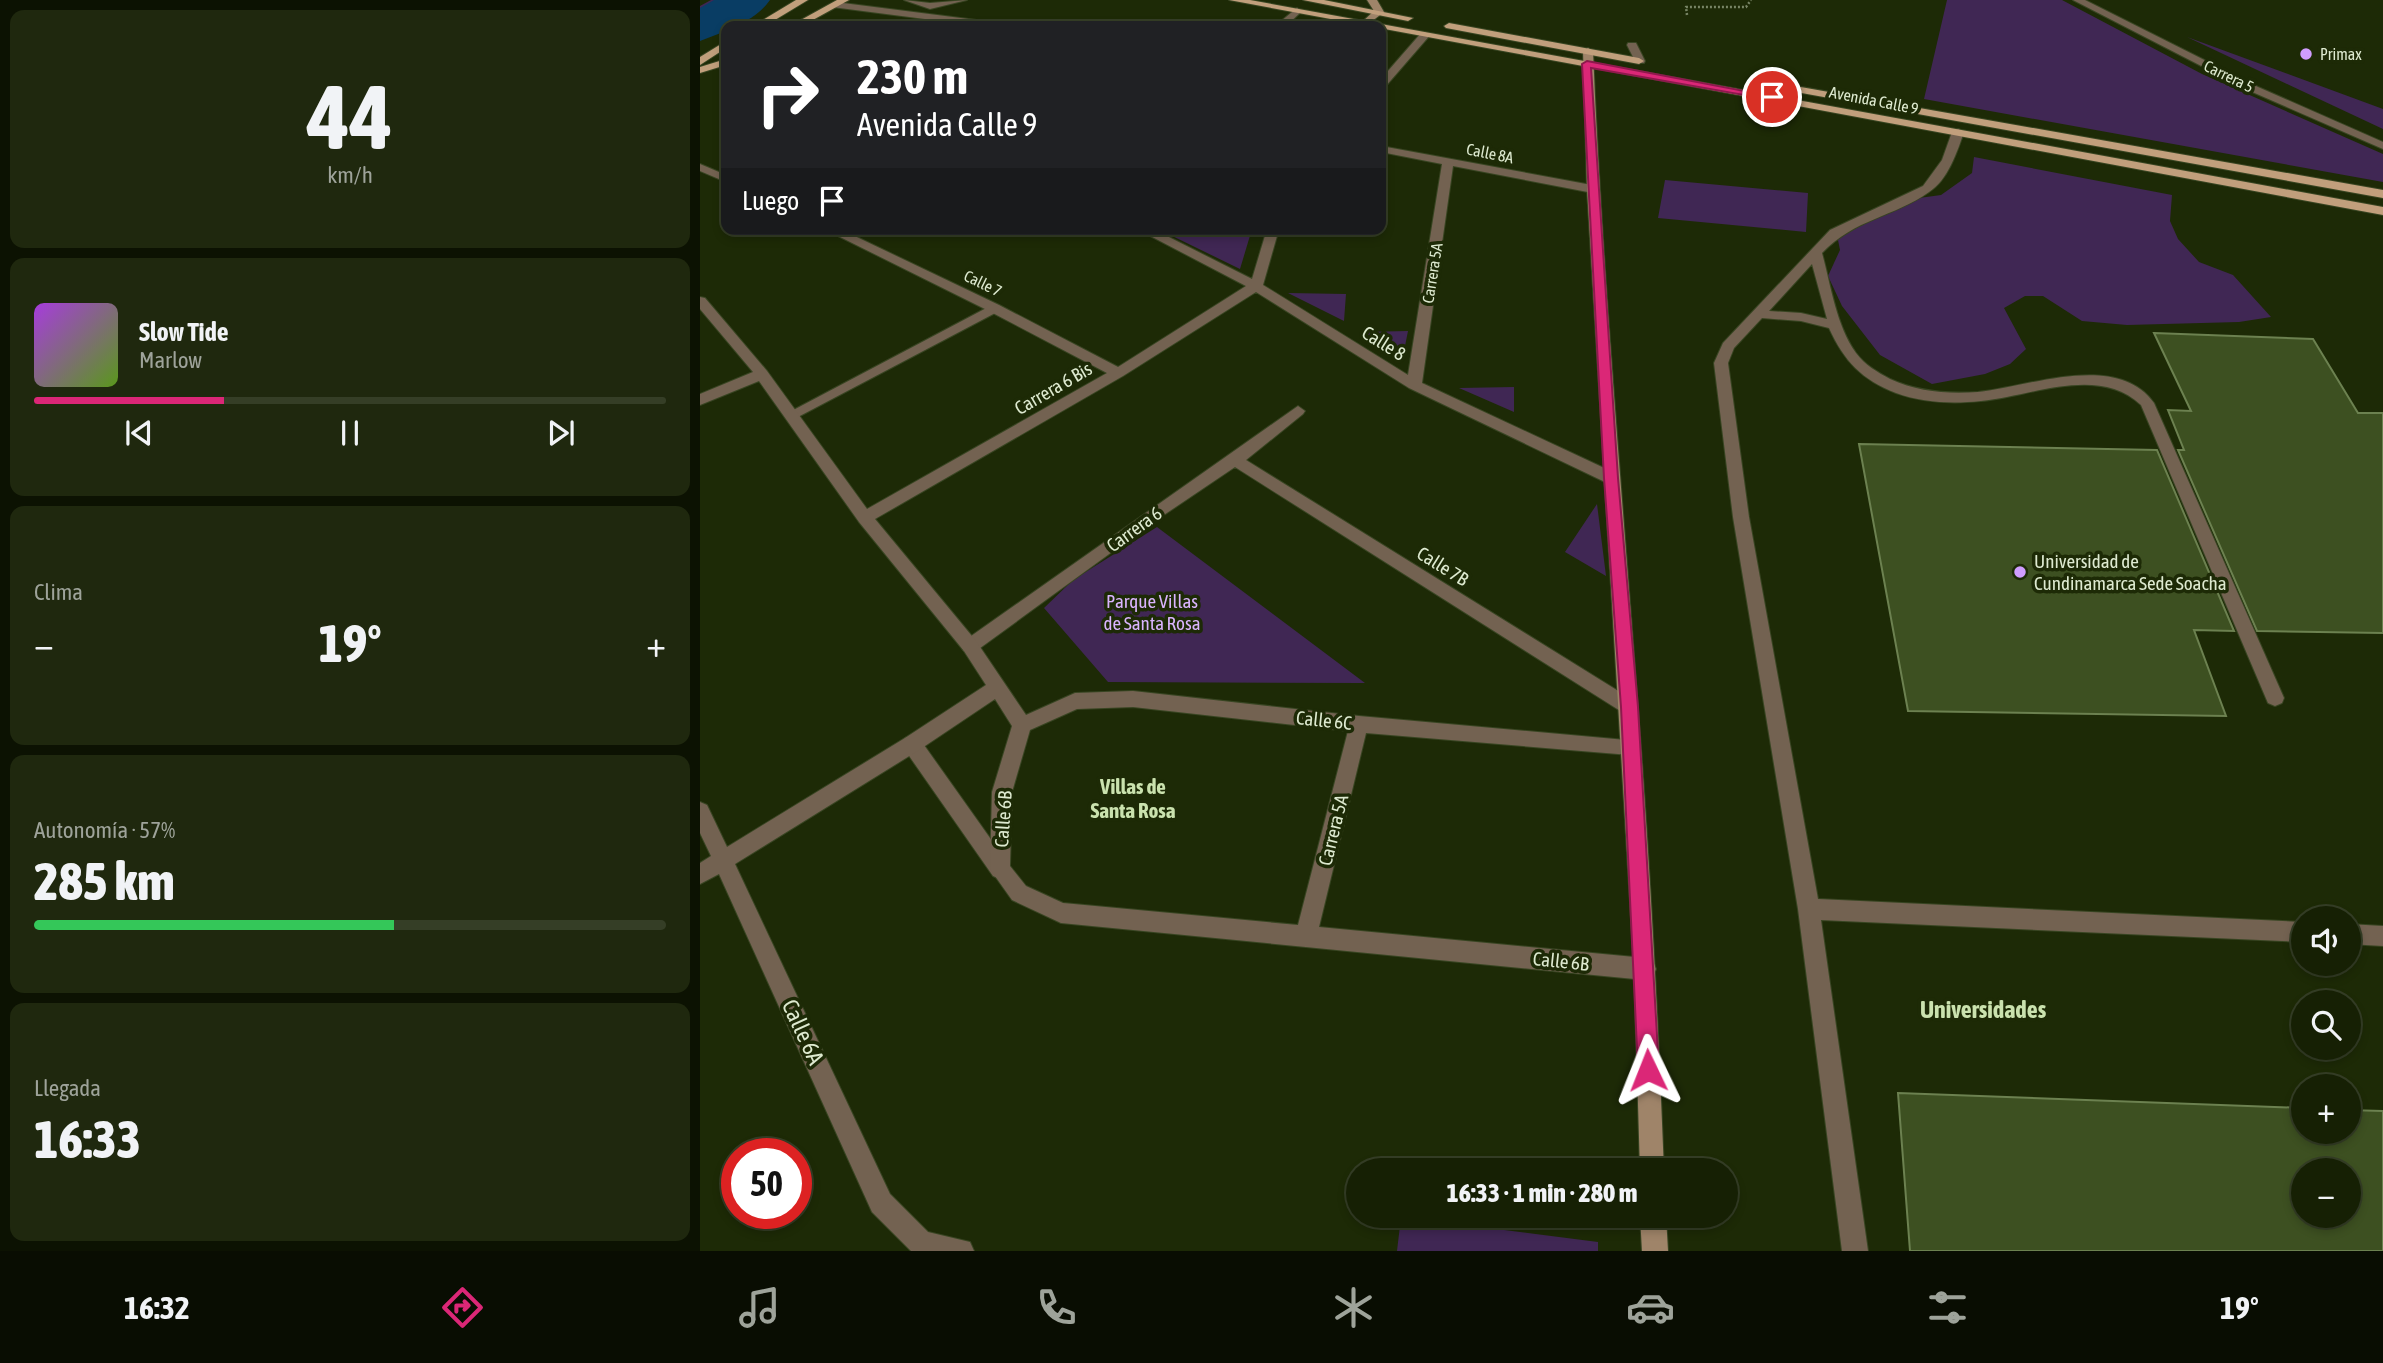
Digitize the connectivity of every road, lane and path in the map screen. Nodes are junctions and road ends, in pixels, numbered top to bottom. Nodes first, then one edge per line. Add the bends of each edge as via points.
1 (803, 0) edge
2 (909, 0) edge
3 (962, 0) edge
4 (1234, 0) edge
5 (1308, 0) edge
6 (1372, 0) edge
7 (1751, 0) edge
8 (2078, 0) edge
9 (840, 3) edge
10 (1297, 11) junction
11 (1379, 12) junction
12 (1687, 15) dead end
13 (767, 21) edge
14 (805, 21) edge
15 (965, 21) edge
16 (1286, 21) edge
17 (1355, 21) edge
18 (1369, 21) edge
19 (1386, 27) edge
20 (1426, 34) junction
21 (1632, 45) dead end
22 (721, 47) edge
23 (1587, 57) junction
24 (1640, 61) junction
25 (700, 62) edge
26 (721, 64) edge
27 (1653, 64) dead end
28 (700, 70) edge
29 (1386, 79) edge
30 (1761, 83) dead end
31 (1958, 132) junction
32 (2383, 146) edge
33 (1386, 150) edge
34 (1448, 162) junction
35 (700, 167) edge
36 (721, 177) edge
37 (1592, 188) junction
38 (2383, 194) edge
39 (2383, 211) edge
40 (842, 235) edge
41 (1155, 235) edge
42 (1271, 235) edge
43 (1816, 253) junction
44 (1256, 286) junction
45 (700, 301) edge
46 (994, 308) junction
47 (1760, 314) junction
48 (1835, 325) junction
49 (1118, 373) junction
50 (762, 374) junction
51 (1414, 385) junction
52 (700, 400) edge
53 (1298, 411) dead end
54 (791, 415) junction
55 (1235, 460) junction
56 (1611, 478) junction
57 (865, 518) junction
58 (970, 646) junction
59 (999, 687) junction
60 (2275, 698) dead end
61 (1629, 707) junction
62 (1359, 724) junction
63 (1022, 725) junction
64 (912, 744) junction
65 (1630, 747) junction
66 (700, 811) edge
67 (724, 860) junction
68 (1000, 869) junction
69 (700, 874) edge
70 (1809, 909) junction
71 (2291, 931) edge
72 (1306, 935) junction
73 (2361, 935) edge
74 (2383, 936) edge
75 (1645, 970) junction
76 (1652, 1158) edge
77 (1654, 1228) edge
78 (920, 1247) edge
79 (961, 1251) edge
80 (1655, 1251) edge
81 (1855, 1251) edge

1 - 13 main road
2 - 3 street via 930,6
4 - 10 main road, Avenida Calle 9
5 - 11 main road, Avenida Calle 9
6 - 11 main road
7 - 12 path via 1746,7 1686,7
8 - 32 street, Carrera 5 via 2254,89
9 - 14 main road
9 - 15 street
10 - 16 street
10 - 17 main road, Avenida Calle 9
11 - 18 main road
11 - 23 main road, Avenida Calle 9
19 - 20 main road, Avenida Calle 9
20 - 23 main road, Avenida Calle 9
20 - 29 street
21 - 24 street
22 - 25 main road
23 - 24 main road, Avenida Calle 9
23 - 31 main road, Avenida Calle 9
23 - 37 main road
24 - 27 main road, Avenida Calle 9
26 - 28 main road
30 - 38 main road, Avenida Calle 9
31 - 39 main road, Avenida Calle 9
31 - 43 street via 1948,160 1927,189 1834,233
33 - 34 street, Calle 8A
34 - 37 street, Calle 8A
34 - 51 street, Carrera 5A
35 - 36 street
37 - 56 main road
40 - 46 street, Calle 7
41 - 44 street, Calle 8
42 - 44 street
43 - 47 street
43 - 48 street
44 - 49 street, Carrera 6 Bis
44 - 51 street, Calle 8
45 - 50 street
46 - 49 street, Calle 7
46 - 54 street
47 - 48 street
47 - 70 street via 1728,346 1721,363 1741,517
48 - 60 street via 1848,352 1863,369 1898,388 1932,397 1988,396 2051,382 2109,382 2140,393
49 - 57 street, Carrera 6 Bis
50 - 52 street
50 - 54 street
51 - 56 street, Calle 8
53 - 55 street, Carrera 6
54 - 57 street
55 - 58 street, Carrera 6
55 - 61 street, Calle 7B
56 - 61 main road
57 - 58 street
58 - 59 street
59 - 63 street
59 - 64 street
61 - 65 main road
62 - 63 street, Calle 6C via 1133,699 1074,701
62 - 65 street, Calle 6C
62 - 72 street, Carrera 5A
63 - 68 street, Calle 6B via 1002,792
64 - 67 street
64 - 68 street
65 - 75 main road
66 - 67 street, Calle 6A
67 - 69 street
67 - 78 street, Calle 6A via 881,1203
68 - 72 street, Calle 6B via 1019,893 1061,913
70 - 71 street
70 - 81 street
72 - 75 street, Calle 6B
73 - 74 street
75 - 76 main road
77 - 80 main road
78 - 79 street

